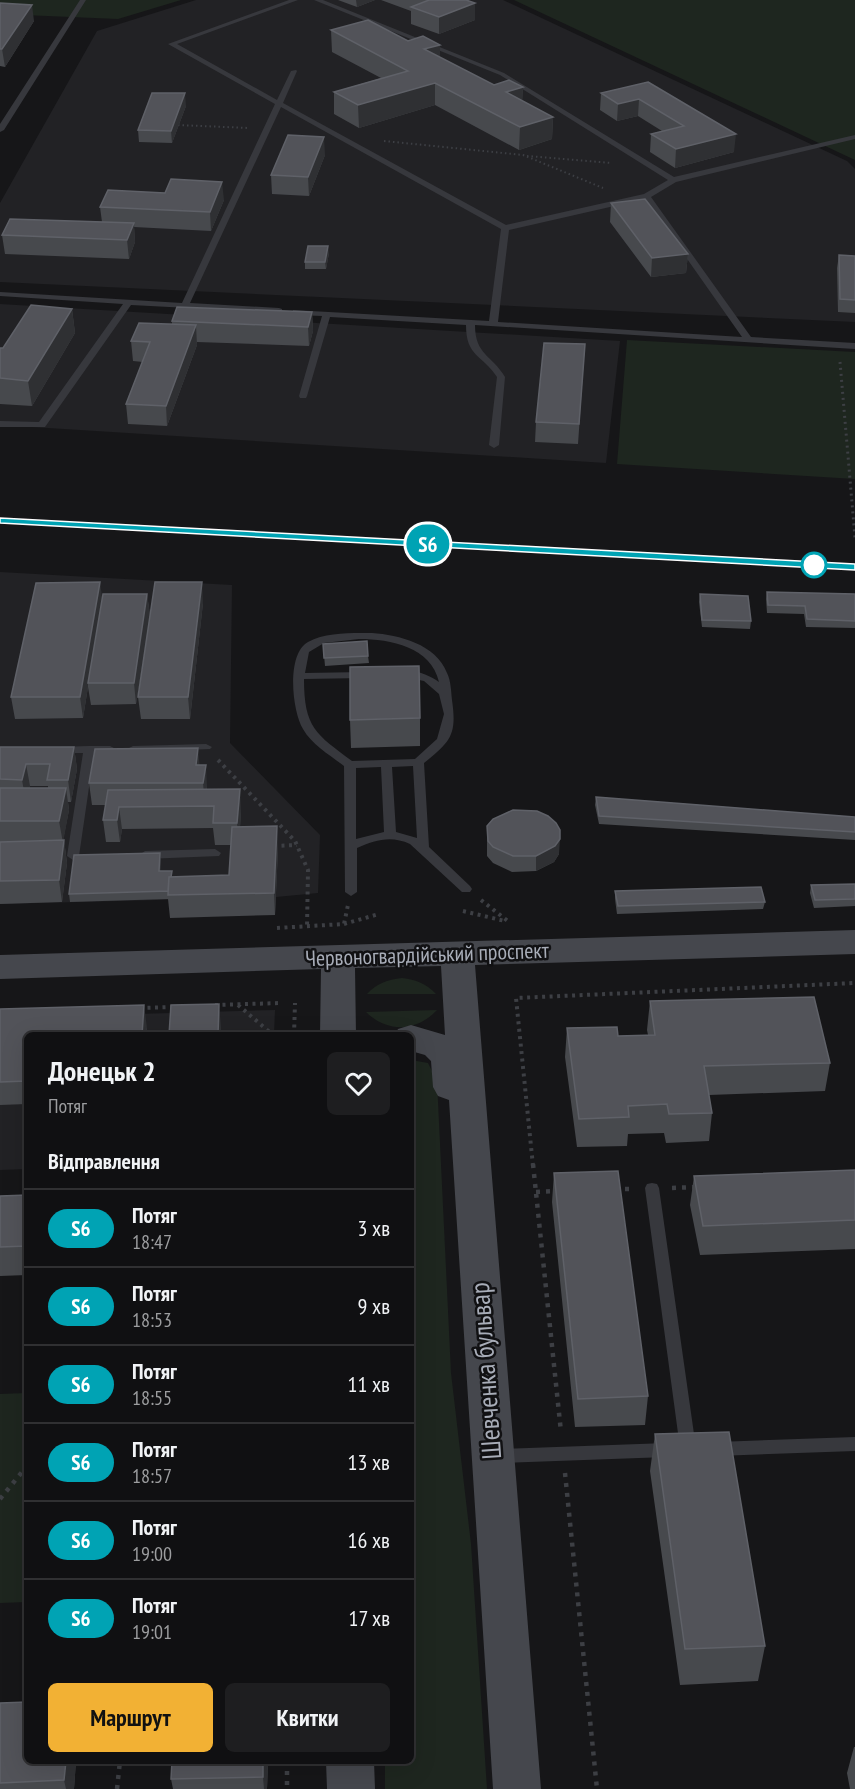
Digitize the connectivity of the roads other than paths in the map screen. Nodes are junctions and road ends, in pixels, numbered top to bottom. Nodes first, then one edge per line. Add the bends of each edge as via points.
1 (83, 0) edge
2 (295, 0) edge
3 (317, 0) edge
4 (294, 71) dead end
5 (280, 103) junction
6 (0, 130) edge
7 (855, 137) edge
8 (674, 180) junction
9 (647, 196) junction
10 (505, 228) junction
11 (0, 294) edge
12 (129, 302) junction
13 (185, 305) junction
14 (327, 314) junction
15 (470, 323) junction
16 (493, 324) junction
17 (749, 340) junction
18 (855, 346) edge
19 (303, 396) dead end
20 (0, 424) edge
21 (494, 445) dead end
22 (299, 676) junction
23 (448, 699) junction
24 (206, 747) road end
25 (44, 750) edge
26 (88, 750) junction
27 (418, 762) junction
28 (386, 763) junction
29 (351, 765) junction
30 (390, 834) junction
31 (351, 846) junction
32 (423, 848) junction
33 (215, 854) dead end
34 (132, 855) edge
35 (73, 856) edge
36 (466, 889) road end
37 (351, 892) road end
38 (855, 942) edge
39 (457, 953) junction
40 (338, 957) junction
41 (0, 967) edge
42 (338, 1032) edge
43 (414, 1039) edge
44 (652, 1188) road end
45 (488, 1413) junction
46 (855, 1444) edge
47 (688, 1450) junction
48 (491, 1456) junction
49 (350, 1764) edge
50 (351, 1789) edge
51 (517, 1789) edge

1 - 6 lane
2 - 5 lane via 171,44
3 - 8 lane via 502,74
4 - 5 lane
5 - 10 lane
5 - 13 lane
7 - 8 lane
8 - 9 lane
9 - 10 lane
9 - 17 lane
10 - 16 lane
11 - 12 lane
12 - 13 lane
12 - 20 lane via 42,425
13 - 14 lane
14 - 15 lane
14 - 19 lane
15 - 16 lane
15 - 21 lane via 471,342 501,377
16 - 17 lane
17 - 18 lane
22 - 23 lane via 417,674 433,681
22 - 23 lane via 303,651 314,642 388,637 408,643 435,660 443,674
22 - 29 lane via 298,707 309,733
23 - 27 lane via 449,722 442,742
24 - 26 lane
25 - 26 lane
26 - 35 lane
27 - 28 lane
27 - 32 lane
28 - 29 lane
28 - 30 lane
29 - 31 lane
30 - 31 lane
30 - 32 lane via 411,838
31 - 37 lane
32 - 36 lane
33 - 34 lane
38 - 39 main road, Червоногвардійський проспект
39 - 40 main road, Червоногвардійський проспект
39 - 45 main road, Шевченка бульвар
40 - 41 main road, Червоногвардійський проспект
40 - 42 main road
43 - 45 main road via 437,1045 449,1057 466,1320
44 - 47 lane
45 - 48 main road, Шевченка бульвар
46 - 47 lane
47 - 48 lane
48 - 51 main road, Шевченка бульвар
49 - 50 main road

